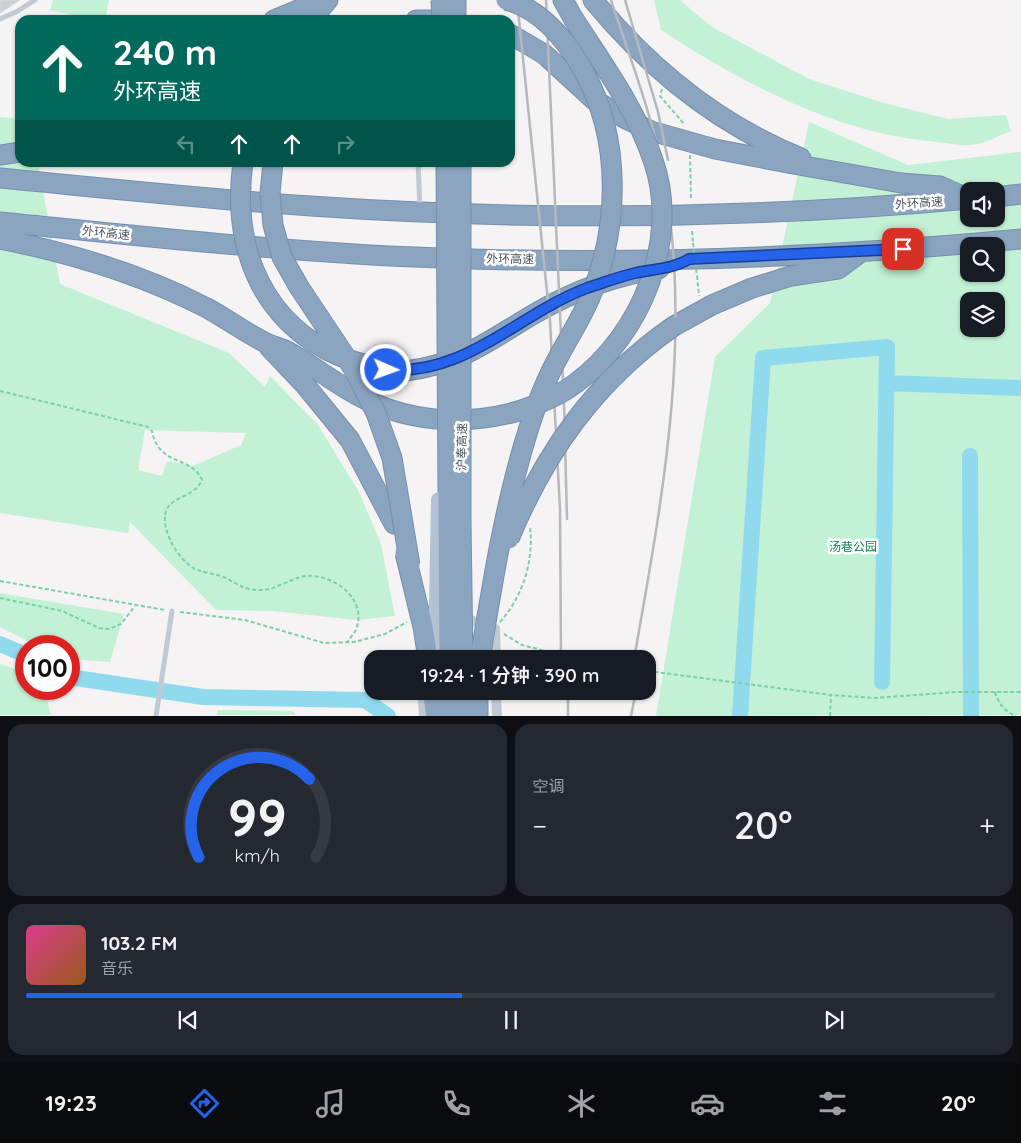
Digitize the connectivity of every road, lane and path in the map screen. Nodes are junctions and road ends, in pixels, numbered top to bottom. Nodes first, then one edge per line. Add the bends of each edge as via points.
1 (35, 0) edge
2 (284, 0) edge
3 (322, 0) edge
4 (328, 0) edge
5 (434, 0) edge
6 (441, 0) edge
7 (456, 0) edge
8 (506, 0) edge
9 (563, 0) edge
10 (593, 0) edge
11 (268, 15) edge
12 (286, 15) edge
13 (316, 15) edge
14 (435, 15) edge
15 (442, 15) edge
16 (457, 15) edge
17 (0, 19) edge
18 (515, 37) edge
19 (663, 85) dead end
20 (687, 128) dead end
21 (690, 152) dead end
22 (15, 153) edge
23 (0, 155) edge
24 (243, 167) edge
25 (273, 167) edge
26 (418, 167) edge
27 (439, 167) edge
28 (447, 167) edge
29 (461, 167) edge
30 (466, 167) edge
31 (862, 177) junction
32 (0, 178) edge
33 (1021, 194) edge
34 (960, 195) edge
35 (1005, 196) edge
36 (691, 198) dead end
37 (960, 200) edge
38 (420, 212) junction
39 (0, 222) edge
40 (692, 232) dead end
41 (455, 234) junction
42 (0, 239) edge
43 (1021, 239) edge
44 (861, 252) junction
45 (693, 259) junction
46 (700, 300) dead end
47 (265, 342) junction
48 (0, 391) edge
49 (529, 519) dead end
50 (410, 565) junction
51 (0, 581) edge
52 (0, 598) edge
53 (489, 604) junction
54 (135, 605) junction
55 (172, 611) junction
56 (416, 620) junction
57 (495, 629) junction
58 (347, 642) junction
59 (418, 650) edge
60 (426, 650) edge
61 (436, 650) edge
62 (449, 650) edge
63 (464, 650) edge
64 (469, 650) edge
65 (481, 650) edge
66 (496, 650) edge
67 (542, 650) edge
68 (656, 672) edge
69 (995, 692) junction
70 (1021, 692) edge
71 (831, 695) junction
72 (424, 700) edge
73 (430, 700) edge
74 (451, 700) edge
75 (465, 700) edge
76 (478, 700) edge
77 (496, 700) edge
78 (427, 713) edge
79 (156, 716) edge
80 (452, 716) edge
81 (466, 716) edge
82 (478, 716) edge
83 (497, 716) edge
84 (830, 716) edge
85 (1016, 716) edge

1 - 17 lane
2 - 11 highway
3 - 12 highway
4 - 13 highway
5 - 14 main road
6 - 15 highway, bridge
7 - 16 highway, bridge
8 - 53 highway, bridge via 544,20 571,49 590,83 603,121 613,191 602,264 588,300 547,380 525,442 502,531
9 - 47 highway, bridge via 630,109 654,161 660,189 662,218 651,280 642,302 610,352 576,384 544,402 497,417 462,420 424,418 372,402
10 - 31 highway via 657,67 716,113 783,151
18 - 31 highway via 544,54 593,99 650,131 748,156
19 - 20 path via 660,96
21 - 36 path
22 - 23 highway
24 - 45 highway, bridge via 240,205 244,238 254,270 269,299 299,332 333,355 367,366 406,371 442,364 472,353 534,314 585,289 633,274 678,266
25 - 50 highway, bridge via 270,193 273,224 282,257 353,368 376,412 392,458
26 - 38 lane
27 - 61 main road, bridge via 441,400
28 - 41 highway, bridge
29 - 41 highway, bridge
30 - 64 main road
31 - 34 highway via 940,186
32 - 38 highway, 外环高速 via 232,200
33 - 35 highway
37 - 38 highway, 外环高速 via 709,214 550,216
39 - 45 highway, 外环高速 via 228,245 389,256
40 - 45 path
41 - 62 highway, 沪奉高速, bridge via 447,520
41 - 63 highway, 沪奉高速, bridge
42 - 47 highway via 136,277 207,308
43 - 44 highway, 外环高速
44 - 45 highway, 外环高速
44 - 53 highway, bridge via 838,269 791,276 712,305 649,343 617,371 552,452 522,508
45 - 45 path, bridge
45 - 46 path
47 - 50 highway, bridge via 350,440 385,503
48 - 58 path via 148,427 160,451 199,472 202,480 198,488 172,503 166,511 169,535 187,564 228,579 244,589 268,590 314,576 336,583 349,591 355,601 356,630
49 - 57 path via 532,548 526,577 510,610
50 - 60 highway, bridge
51 - 54 path
52 - 54 path via 62,611 99,628 109,629 121,624
53 - 65 highway, bridge
54 - 55 path
55 - 58 path via 245,620 324,643
55 - 79 lane
56 - 57 street via 457,615
56 - 58 path via 385,634
56 - 59 street
57 - 66 street
57 - 67 path via 522,645
68 - 71 path
69 - 70 path
69 - 71 path via 874,698
69 - 85 path via 997,701 1009,714
71 - 84 path
72 - 78 street
73 - 78 highway
74 - 80 highway
75 - 81 highway
76 - 82 highway
77 - 83 street

